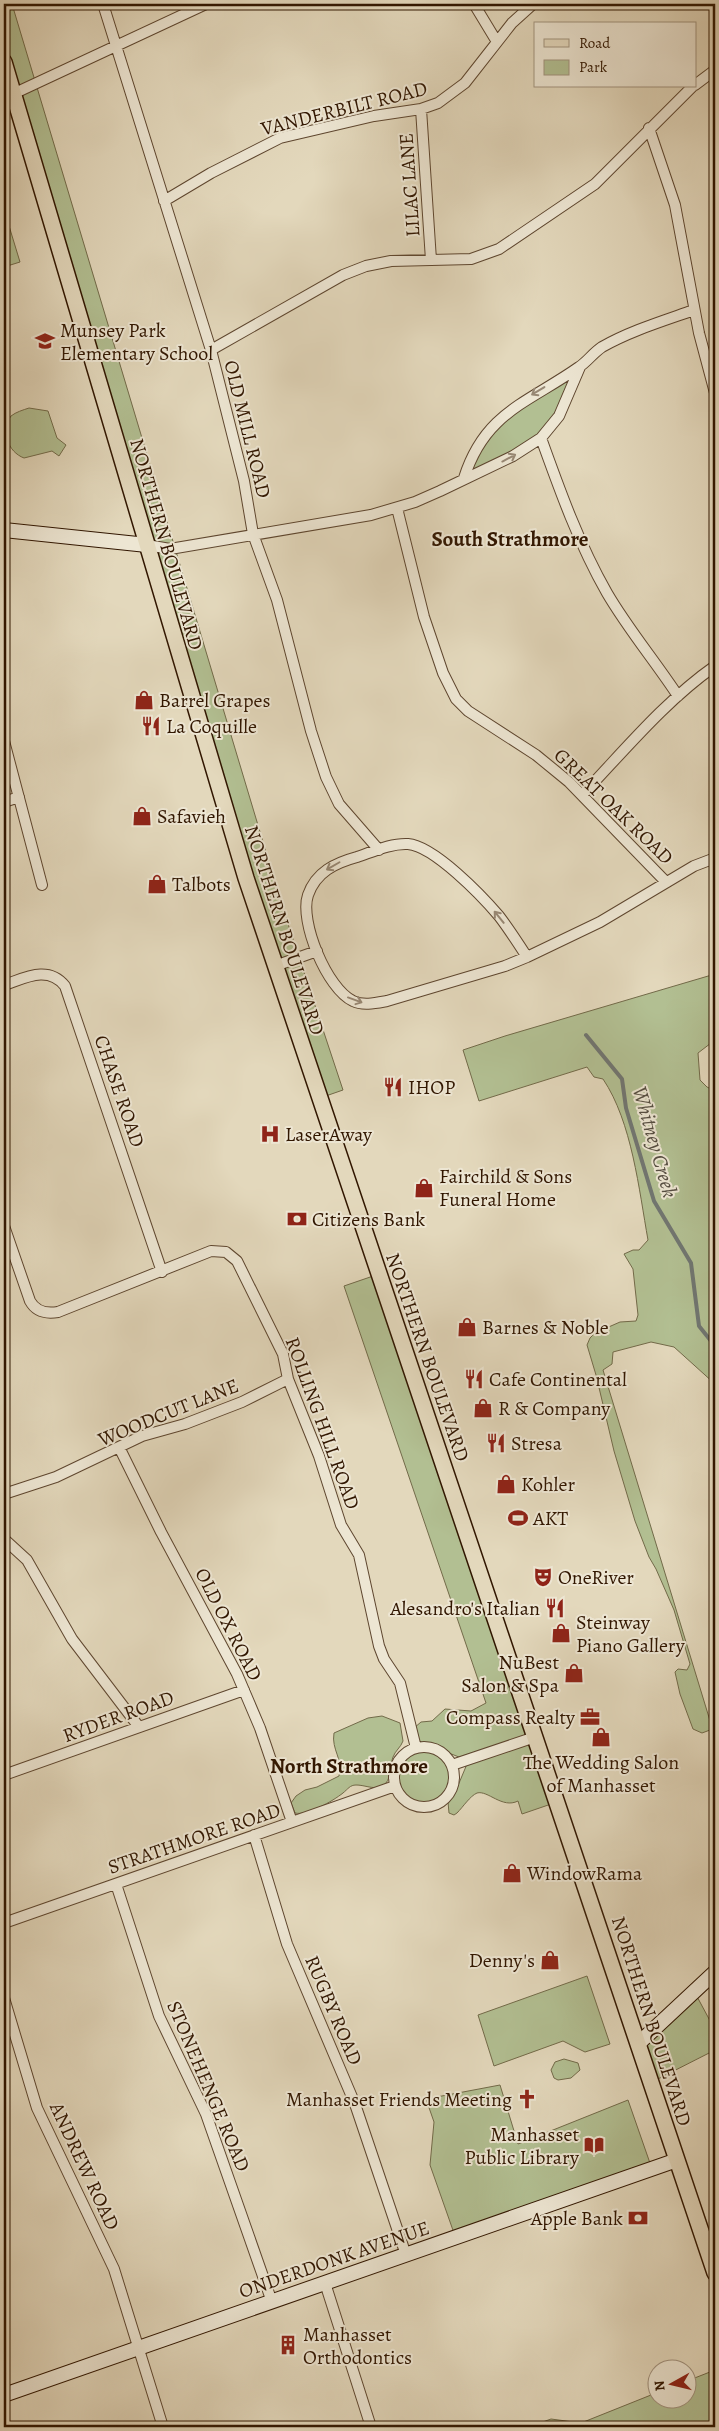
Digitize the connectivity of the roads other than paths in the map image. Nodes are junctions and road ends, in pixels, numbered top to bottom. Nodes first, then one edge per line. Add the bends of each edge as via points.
1 (103, 4) edge
2 (206, 4) edge
3 (474, 4) edge
4 (533, 4) edge
5 (498, 42) junction
6 (116, 45) junction
7 (4, 62) edge
8 (715, 70) edge
9 (696, 84) edge
10 (691, 88) edge
11 (13, 94) junction
12 (421, 109) junction
13 (649, 128) junction
14 (164, 201) junction
15 (431, 260) junction
16 (694, 310) junction
17 (211, 350) junction
18 (580, 367) junction
19 (715, 393) edge
20 (541, 438) junction
21 (464, 478) junction
22 (397, 508) junction
23 (4, 530) edge
24 (253, 534) junction
25 (147, 545) junction
26 (715, 666) edge
27 (678, 696) junction
28 (4, 741) edge
29 (582, 795) junction
30 (19, 797) junction
31 (4, 802) edge
32 (379, 850) junction
33 (715, 858) edge
34 (666, 882) junction
35 (42, 885) dead end
36 (317, 951) junction
37 (527, 957) junction
38 (275, 966) junction
39 (4, 985) edge
40 (4, 1226) edge
41 (162, 1272) junction
42 (288, 1379) junction
43 (120, 1449) junction
44 (4, 1494) edge
45 (4, 1539) edge
46 (244, 1690) junction
47 (139, 1727) junction
48 (535, 1737) junction
49 (416, 1748) junction
50 (452, 1765) junction
51 (4, 1775) edge
52 (395, 1786) junction
53 (292, 1822) junction
54 (254, 1835) junction
55 (116, 1884) junction
56 (4, 1923) edge
57 (715, 1972) edge
58 (4, 1998) edge
59 (638, 2044) junction
60 (677, 2160) junction
61 (406, 2255) junction
62 (715, 2273) edge
63 (325, 2283) junction
64 (272, 2302) junction
65 (138, 2348) junction
66 (4, 2395) edge
67 (163, 2427) edge
68 (371, 2427) edge

1 - 6 street, OLD MILL ROAD
2 - 6 street
3 - 5 street
4 - 5 street, VANDERBILT ROAD via 512,23
5 - 12 street, VANDERBILT ROAD via 465,83 444,99
6 - 11 street
6 - 14 street, OLD MILL ROAD
7 - 11 main road, NORTHERN BOULEVARD
8 - 9 street
10 - 13 street
11 - 25 main road, NORTHERN BOULEVARD
12 - 14 street, VANDERBILT ROAD via 374,116 280,138
12 - 15 street, LILAC LANE
13 - 15 street via 595,184 499,249 471,259
13 - 16 street via 675,205
14 - 17 street, OLD MILL ROAD
15 - 17 street via 391,261 366,266
16 - 18 street via 607,344
16 - 19 street
17 - 24 street, OLD MILL ROAD via 244,481
18 - 20 street via 559,416
18 -> 21 street via 519,403 498,421 484,436
21 -> 20 street via 513,456
20 - 27 street via 580,540 606,592 634,637
21 - 22 street via 435,494
22 - 24 street
22 - 29 street, GREAT OAK ROAD via 424,617 443,673 456,699 468,711 536,755
23 - 25 street
24 - 25 street via 170,549
24 - 32 street, OLD MILL ROAD via 277,600 311,731 331,790
25 - 38 main road, NORTHERN BOULEVARD via 229,826
26 - 27 street
27 - 29 street
28 - 30 street
29 - 34 street, GREAT OAK ROAD
30 - 31 street
30 - 35 street
32 -> 36 street via 336,863 322,872 313,884 306,910
37 -> 32 street via 499,916 447,864 413,845 399,844
33 - 34 street
34 - 37 street via 600,922
36 -> 37 street via 327,976 339,992 354,1002 368,1004 450,984
36 - 38 street
38 - 48 main road, NORTHERN BOULEVARD
39 - 41 street, CHASE ROAD via 45,974 56,977 65,986
40 - 41 street, ROLLING HILL ROAD via 30,1301 44,1313 58,1312
41 - 42 street, ROLLING HILL ROAD via 211,1251 233,1256 243,1270 283,1354
42 - 43 street, WOODCUT LANE via 242,1402 142,1436
42 - 49 street, ROLLING HILL ROAD via 341,1525 359,1556 379,1646 400,1683
43 - 44 street, WOODCUT LANE via 56,1477
43 - 46 street, OLD OX ROAD
45 - 47 street via 27,1560 72,1639
46 - 47 street, RYDER ROAD
46 - 53 street, OLD OX ROAD
47 - 51 street, RYDER ROAD
48 - 50 street
48 - 59 main road, NORTHERN BOULEVARD via 557,1802 567,1849 579,1867
49 - 50 street via 433,1748 447,1757
49 - 52 street via 400,1758 394,1776
50 - 52 street via 454,1784 450,1794 435,1806 425,1808 411,1804
52 - 53 street, STRATHMORE ROAD
53 - 54 street, STRATHMORE ROAD
54 - 55 street, STRATHMORE ROAD
54 - 61 street, RUGBY ROAD via 287,1944 355,2104
55 - 56 street, STRATHMORE ROAD
55 - 64 street, STONEHENGE ROAD via 159,2016 206,2114
57 - 59 street
58 - 65 street, ANDREW ROAD via 37,2108 108,2254
59 - 60 main road, NORTHERN BOULEVARD
60 - 61 street, ONDERDONK AVENUE
60 - 62 main road, NORTHERN BOULEVARD
61 - 63 street, ONDERDONK AVENUE
63 - 64 street, ONDERDONK AVENUE
63 - 68 street
64 - 65 street, ONDERDONK AVENUE
65 - 66 street, ONDERDONK AVENUE
65 - 67 street, ANDREW ROAD

